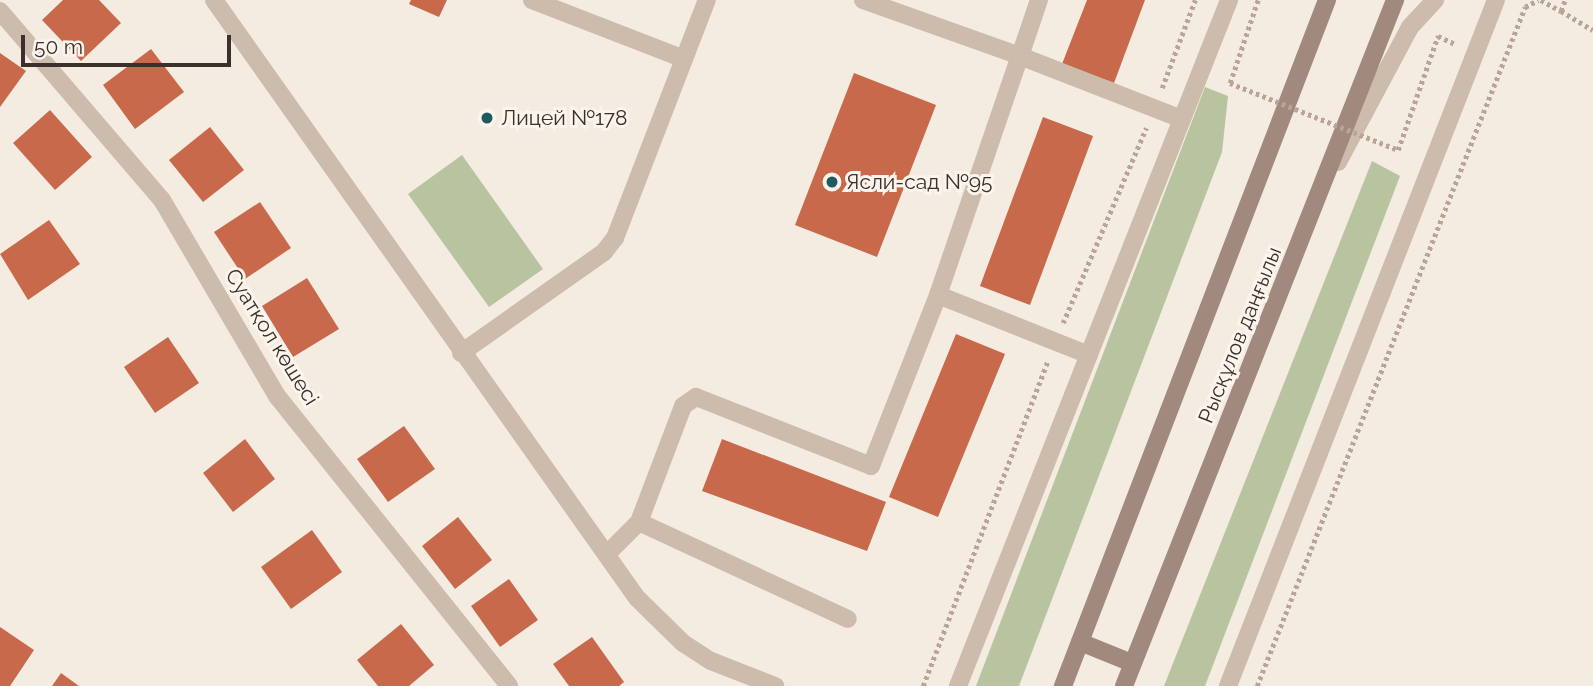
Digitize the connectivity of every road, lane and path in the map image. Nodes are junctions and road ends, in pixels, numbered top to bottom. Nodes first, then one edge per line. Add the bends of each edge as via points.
1 (214, 0) edge
2 (532, 0) edge
3 (707, 0) edge
4 (863, 0) edge
5 (1039, 0) edge
6 (1229, 0) edge
7 (1258, 0) edge
8 (1327, 0) edge
9 (1395, 0) edge
10 (1435, 0) edge
11 (1496, 0) edge
12 (1539, 0) edge
13 (1565, 0) edge
14 (884, 4) edge
15 (0, 11) edge
16 (1561, 11) junction
17 (1593, 30) edge
18 (1438, 36) dead end
19 (1020, 56) junction
20 (684, 59) junction
21 (1182, 119) junction
22 (1323, 189) junction
23 (938, 295) junction
24 (461, 354) junction
25 (1089, 355) junction
26 (639, 522) junction
27 (608, 553) junction
28 (848, 619) dead end
29 (1080, 642) junction
30 (1132, 663) junction
31 (509, 686) edge
32 (775, 686) edge
33 (958, 686) edge
34 (1063, 686) edge
35 (1124, 686) edge
36 (1228, 686) edge
37 (1256, 686) edge

1 - 24 street
2 - 20 street
3 - 20 street
4 - 14 street
5 - 19 street
6 - 21 street
7 - 18 path, bridge via 1230,83 1398,150
8 - 29 main road, Рысқұлов даңғылы
9 - 22 main road, Рысқұлов даңғылы
10 - 22 street via 1410,27
11 - 36 street
12 - 16 path
12 - 37 path via 1525,7
13 - 16 path
14 - 19 street
15 - 31 street, Суатқол көшесі via 162,200 277,396
16 - 17 path
19 - 21 street
19 - 23 street
20 - 24 street via 615,238 604,252
21 - 25 street
22 - 30 main road, Рысқұлов даңғылы
23 - 25 street
23 - 26 street via 871,466 696,397 683,406
24 - 27 street
25 - 33 street
26 - 27 street
26 - 28 street
27 - 32 street via 637,597 683,643 711,661
29 - 30 main road
29 - 34 main road, Рысқұлов даңғылы
30 - 35 main road, Рысқұлов даңғылы

